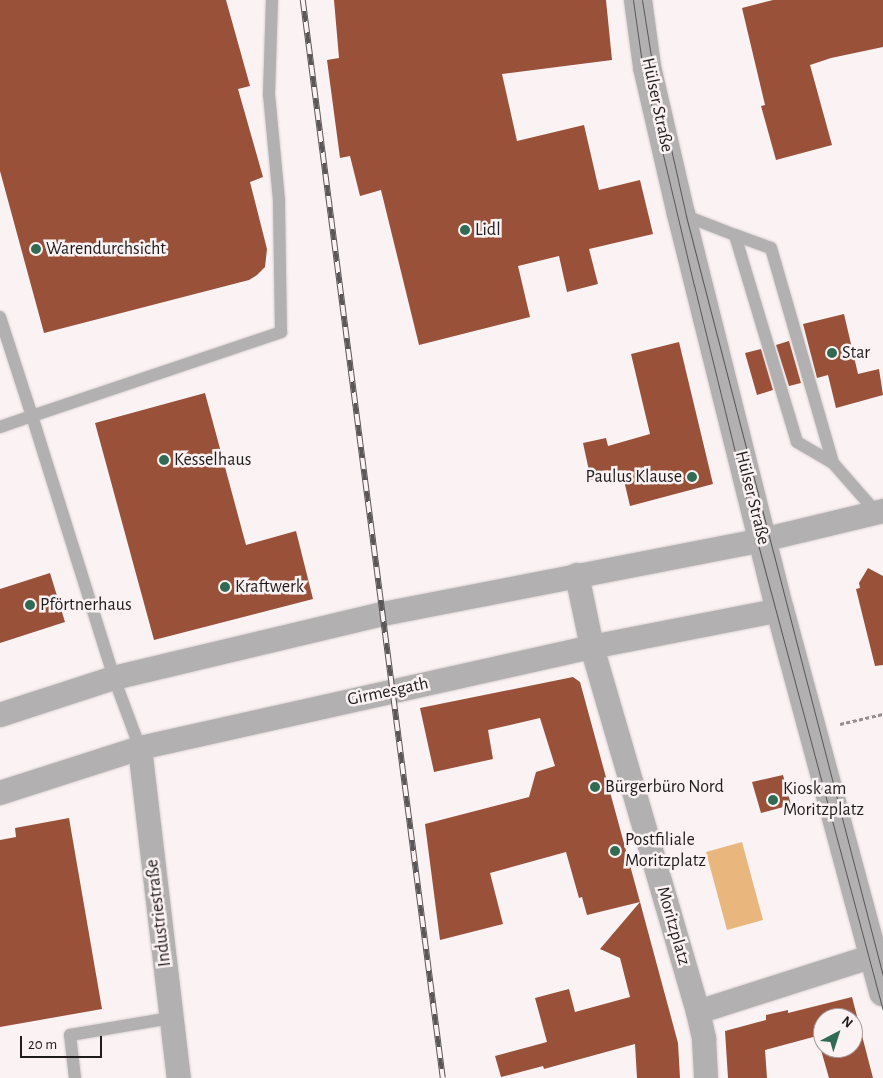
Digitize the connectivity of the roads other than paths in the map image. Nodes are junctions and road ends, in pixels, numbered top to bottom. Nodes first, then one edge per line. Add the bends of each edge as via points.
1 (272, 0) edge
2 (642, 2) edge
3 (681, 214) junction
4 (735, 235) junction
5 (0, 317) edge
6 (32, 416) junction
7 (0, 427) edge
8 (833, 464) junction
9 (880, 512) edge
10 (762, 540) junction
11 (577, 575) junction
12 (780, 610) junction
13 (592, 648) junction
14 (114, 678) junction
15 (0, 714) edge
16 (140, 748) junction
17 (0, 793) edge
18 (873, 956) junction
19 (883, 992) edge
20 (698, 1012) junction
21 (171, 1018) junction
22 (75, 1078) edge
23 (179, 1078) edge
24 (706, 1078) edge

1 - 6 lane via 270,94 279,200 281,332
2 - 3 street, Hülser Straße via 647,67
3 - 4 lane
3 - 10 street, Hülser Straße
4 - 8 lane via 797,442
4 - 8 lane via 772,248
5 - 6 lane
6 - 7 lane
6 - 14 lane
8 - 9 lane
9 - 10 street
10 - 11 street
10 - 12 street, Hülser Straße
11 - 13 street, Moritzplatz
11 - 14 street via 383,614
12 - 13 street, Girmesgath
12 - 18 street, Hülser Straße
13 - 16 street, Girmesgath
13 - 20 street, Moritzplatz
14 - 15 street
14 - 16 lane
16 - 17 street, Girmesgath
16 - 21 street, Industriestraße
18 - 19 street, Hülser Straße
18 - 20 street
20 - 24 street, Moritzplatz via 704,1039
21 - 22 lane via 70,1035
21 - 23 street, Industriestraße

